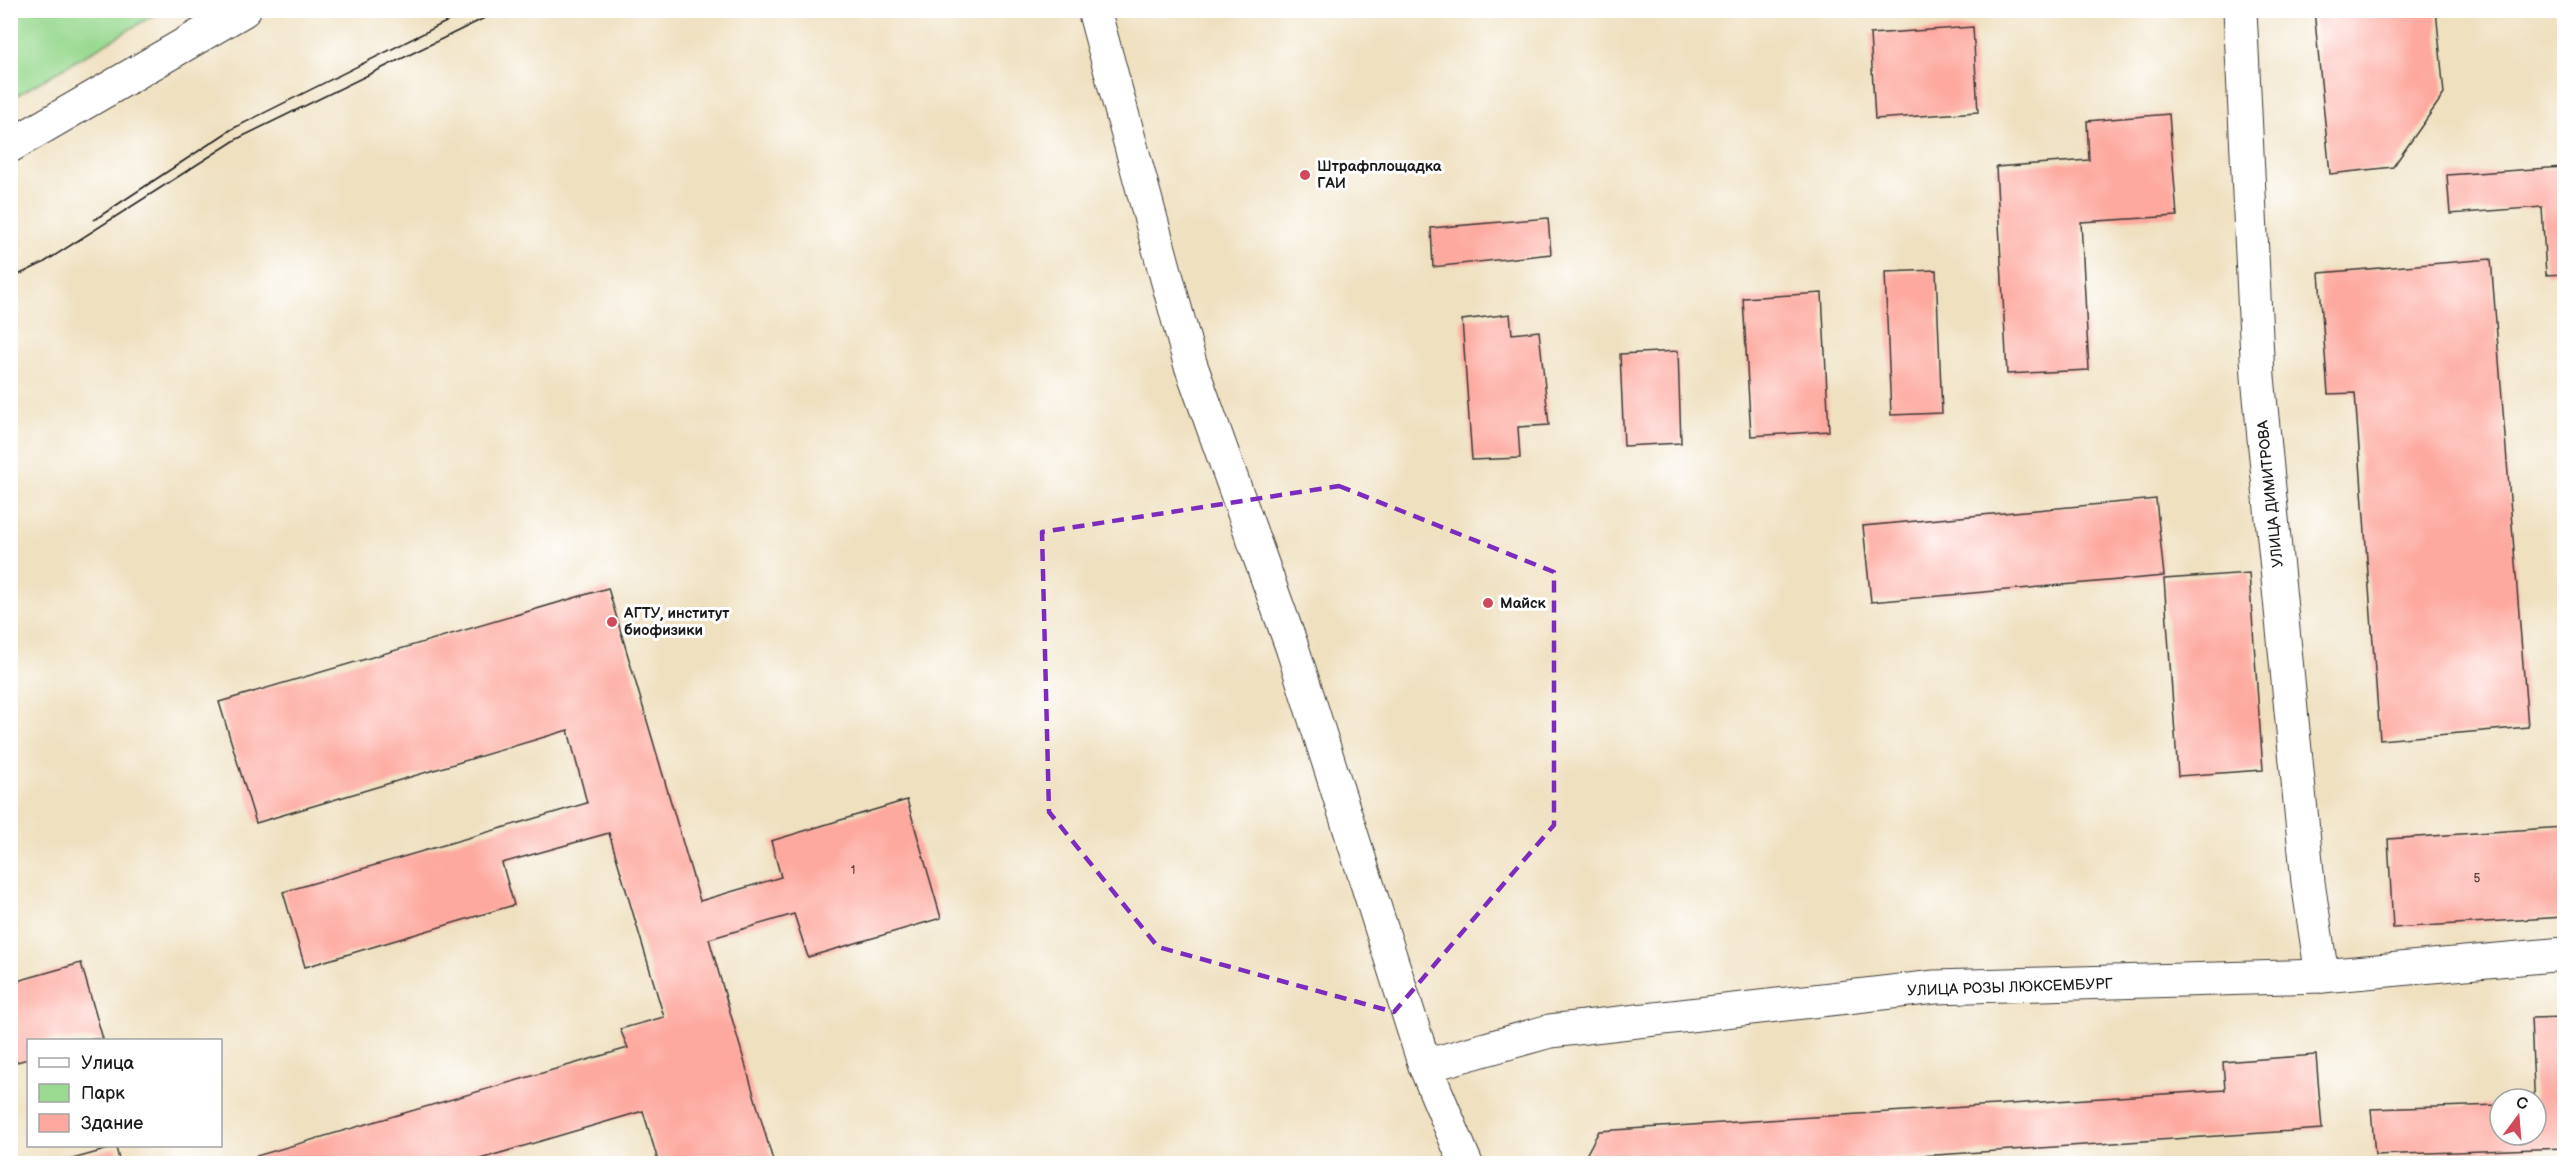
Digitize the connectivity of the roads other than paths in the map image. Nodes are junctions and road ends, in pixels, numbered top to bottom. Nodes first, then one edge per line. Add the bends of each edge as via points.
1 (244, 10) edge
2 (1095, 10) edge
3 (2240, 10) edge
4 (10, 146) edge
5 (2565, 954) edge
6 (2322, 976) junction
7 (1425, 1066) junction
8 (1466, 1164) edge

1 - 4 street
2 - 7 street via 1190,363 1292,647
3 - 6 street, УЛИЦА ДИМИТРОВА via 2258,377 2308,882
5 - 6 street, УЛИЦА РОЗЫ ЛЮКСЕМБУРГ
6 - 7 street, УЛИЦА РОЗЫ ЛЮКСЕМБУРГ via 1935,987 1550,1032
7 - 8 street

